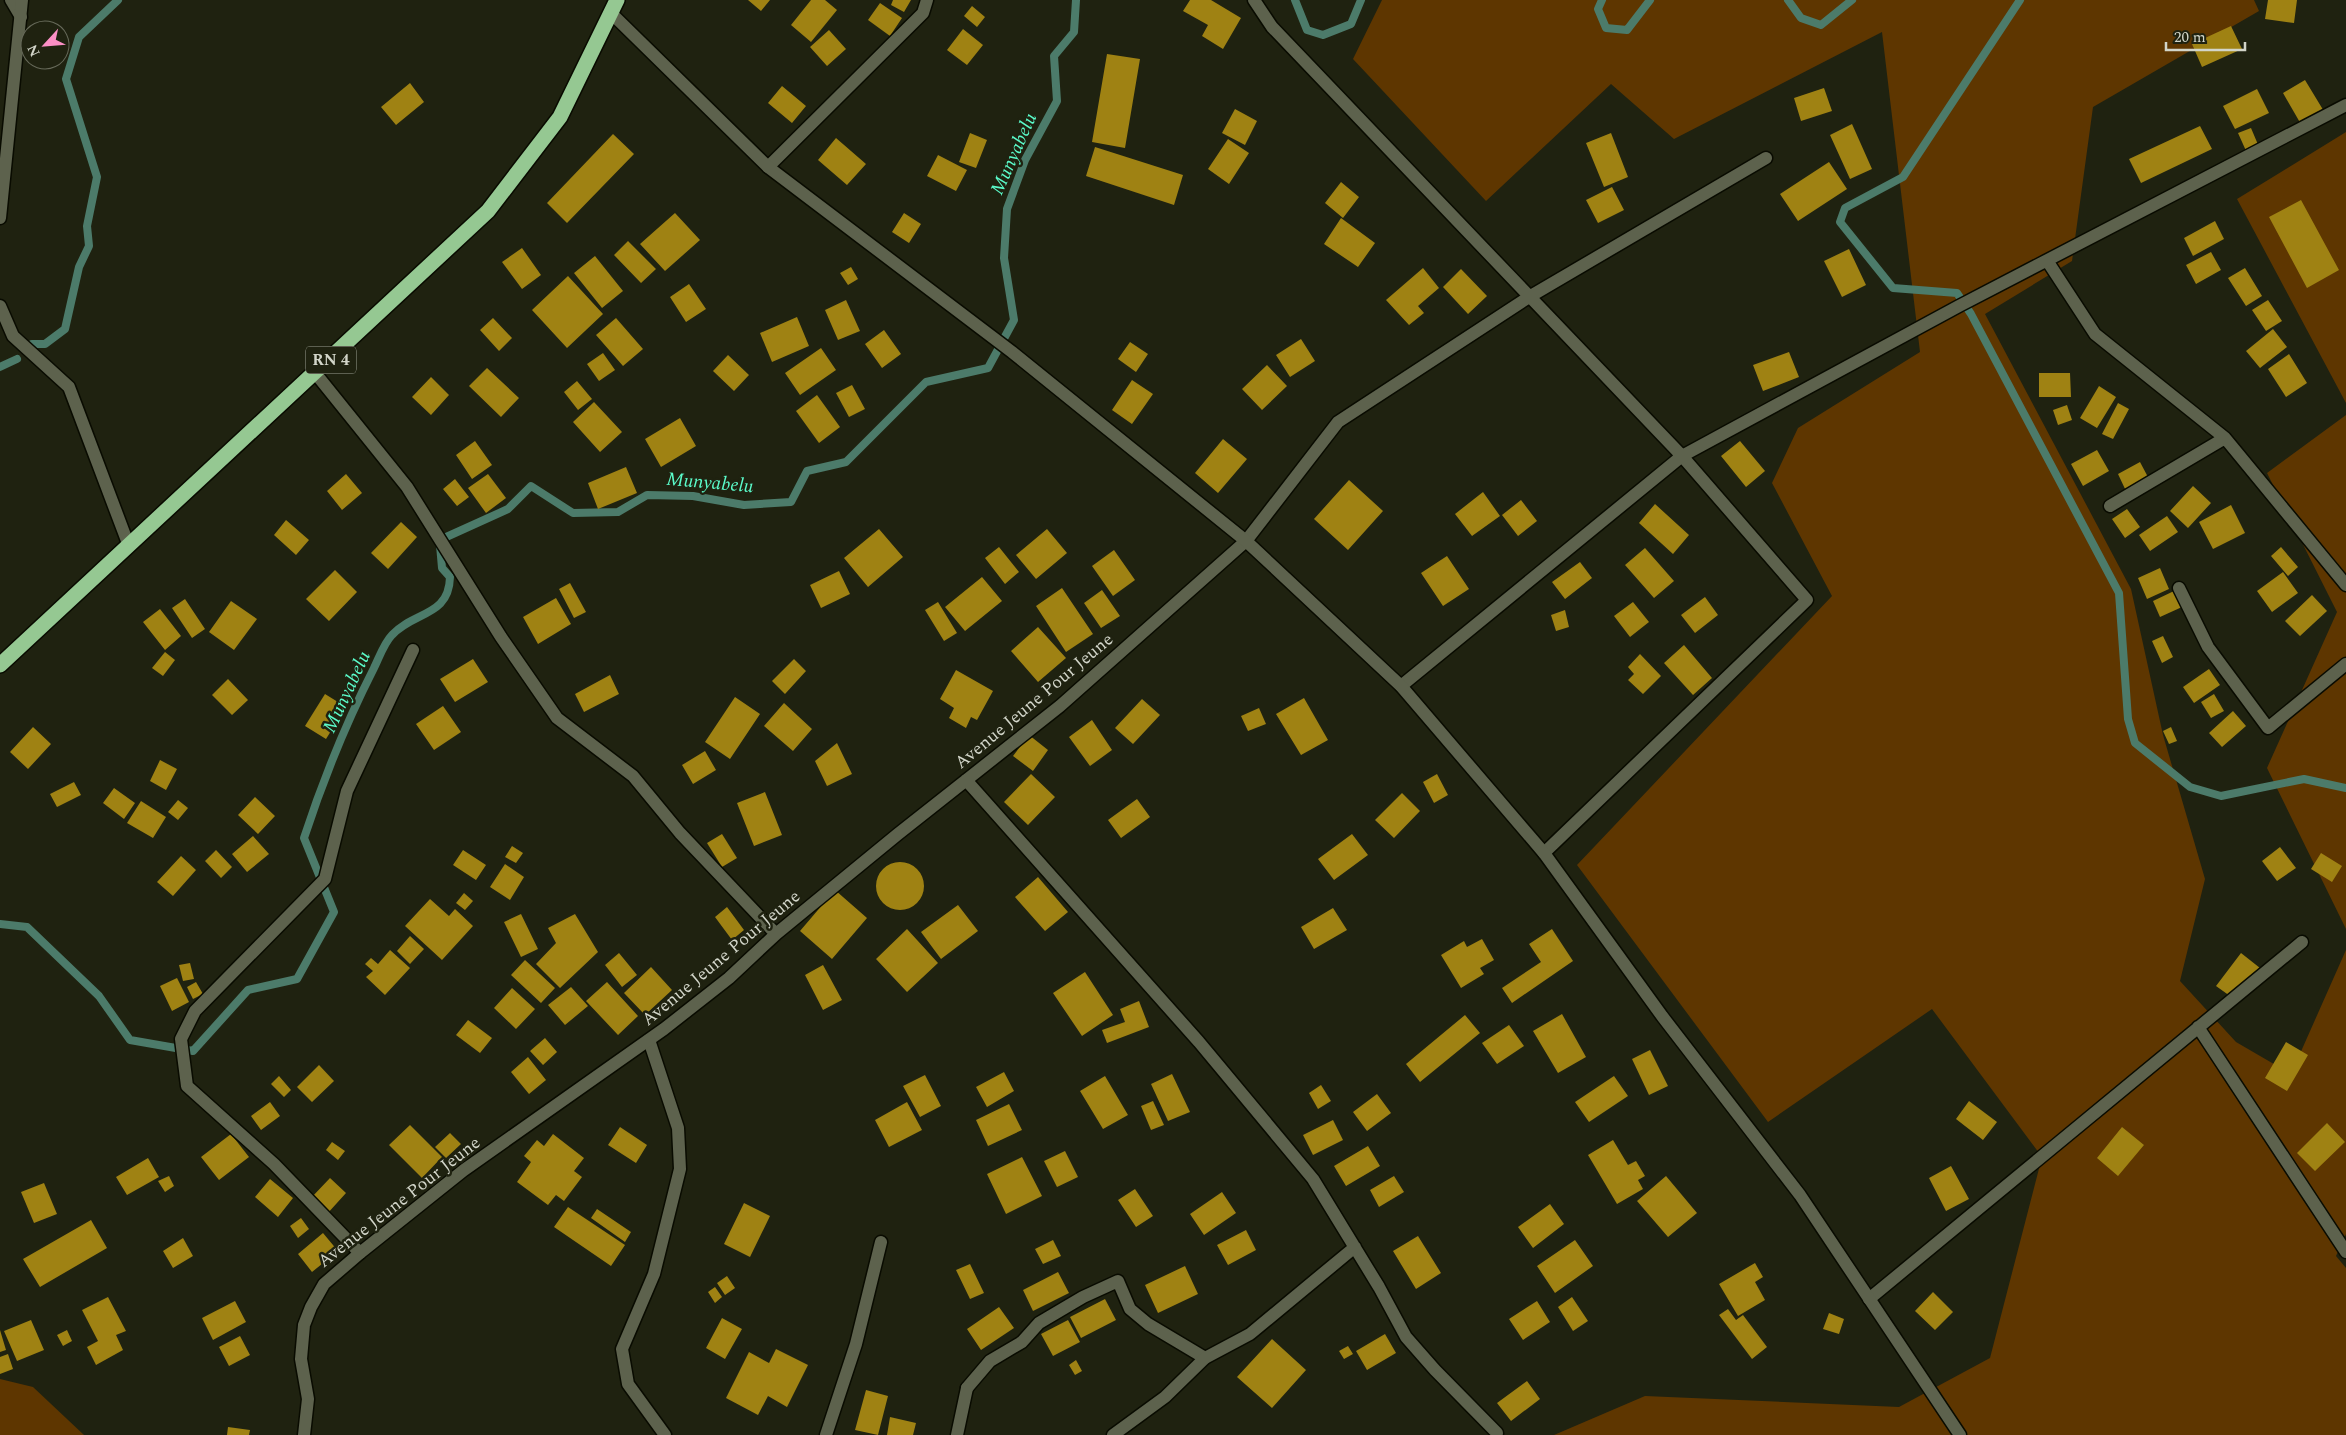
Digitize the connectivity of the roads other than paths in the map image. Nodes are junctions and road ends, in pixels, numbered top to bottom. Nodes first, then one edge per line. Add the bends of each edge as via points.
1 (11, 0) edge
2 (22, 0) edge
3 (927, 0) edge
4 (1254, 0) edge
5 (614, 7) edge
6 (20, 17) junction
7 (2346, 105) edge
8 (1766, 158) dead end
9 (768, 167) junction
10 (0, 218) edge
11 (2048, 262) junction
12 (1529, 297) junction
13 (0, 306) edge
14 (316, 374) junction
15 (2226, 438) junction
16 (1682, 456) junction
17 (2110, 506) dead end
18 (1246, 540) junction
19 (129, 546) junction
20 (2346, 585) edge
21 (2179, 588) dead end
22 (413, 650) dead end
23 (2346, 664) edge
24 (0, 665) edge
25 (1401, 686) junction
26 (966, 780) junction
27 (1544, 853) junction
28 (776, 934) junction
29 (2302, 942) dead end
30 (2198, 1027) junction
31 (649, 1040) junction
32 (881, 1242) dead end
33 (1355, 1247) junction
34 (360, 1252) junction
35 (2346, 1252) edge
36 (1869, 1299) junction
37 (1205, 1358) junction
38 (1497, 1433) dead end
39 (304, 1435) edge
40 (665, 1435) edge
41 (826, 1435) edge
42 (957, 1435) edge
43 (1113, 1435) edge
44 (1960, 1435) edge

1 - 6 street
2 - 6 street
3 - 9 street via 923,13
4 - 12 street via 1272,27
5 - 9 street
5 - 14 highway, RN 4 via 560,117 488,211
6 - 10 street
7 - 11 street
8 - 12 street, Avenue Jeune Pour Jeune
9 - 18 street via 989,334
11 - 15 street via 2095,334
11 - 16 street via 1958,306
12 - 16 street
12 - 18 street, Avenue Jeune Pour Jeune via 1338,422
13 - 19 street via 13,336 69,387
14 - 19 highway, RN 4
14 - 28 street via 407,487 501,637 557,718 633,776 680,833
15 - 17 street
15 - 20 street
16 - 25 street
16 - 27 street via 1807,600
18 - 25 street
18 - 26 street, Avenue Jeune Pour Jeune via 1060,706
19 - 24 highway, RN 4
21 - 23 street via 2208,647 2268,728
22 - 34 street via 348,791 325,879 195,1011 181,1039 187,1086 274,1164
25 - 27 street
26 - 28 street, Avenue Jeune Pour Jeune
26 - 33 street via 1199,1042 1313,1179
27 - 36 street via 1662,1016 1800,1195
28 - 31 street, Avenue Jeune Pour Jeune via 729,978
29 - 30 street
30 - 35 street
30 - 36 street
31 - 34 street, Avenue Jeune Pour Jeune via 464,1170
31 - 40 street via 678,1128 680,1169 654,1274 622,1349 628,1384
32 - 41 street via 856,1344
33 - 37 street via 1250,1334
33 - 38 street via 1406,1337
34 - 39 street, Avenue Jeune Pour Jeune via 324,1284 304,1325 301,1359 308,1399
36 - 44 street
37 - 42 street via 1148,1324 1130,1309 1118,1281 1039,1323 1022,1342 990,1361 967,1388
37 - 43 street via 1165,1397

